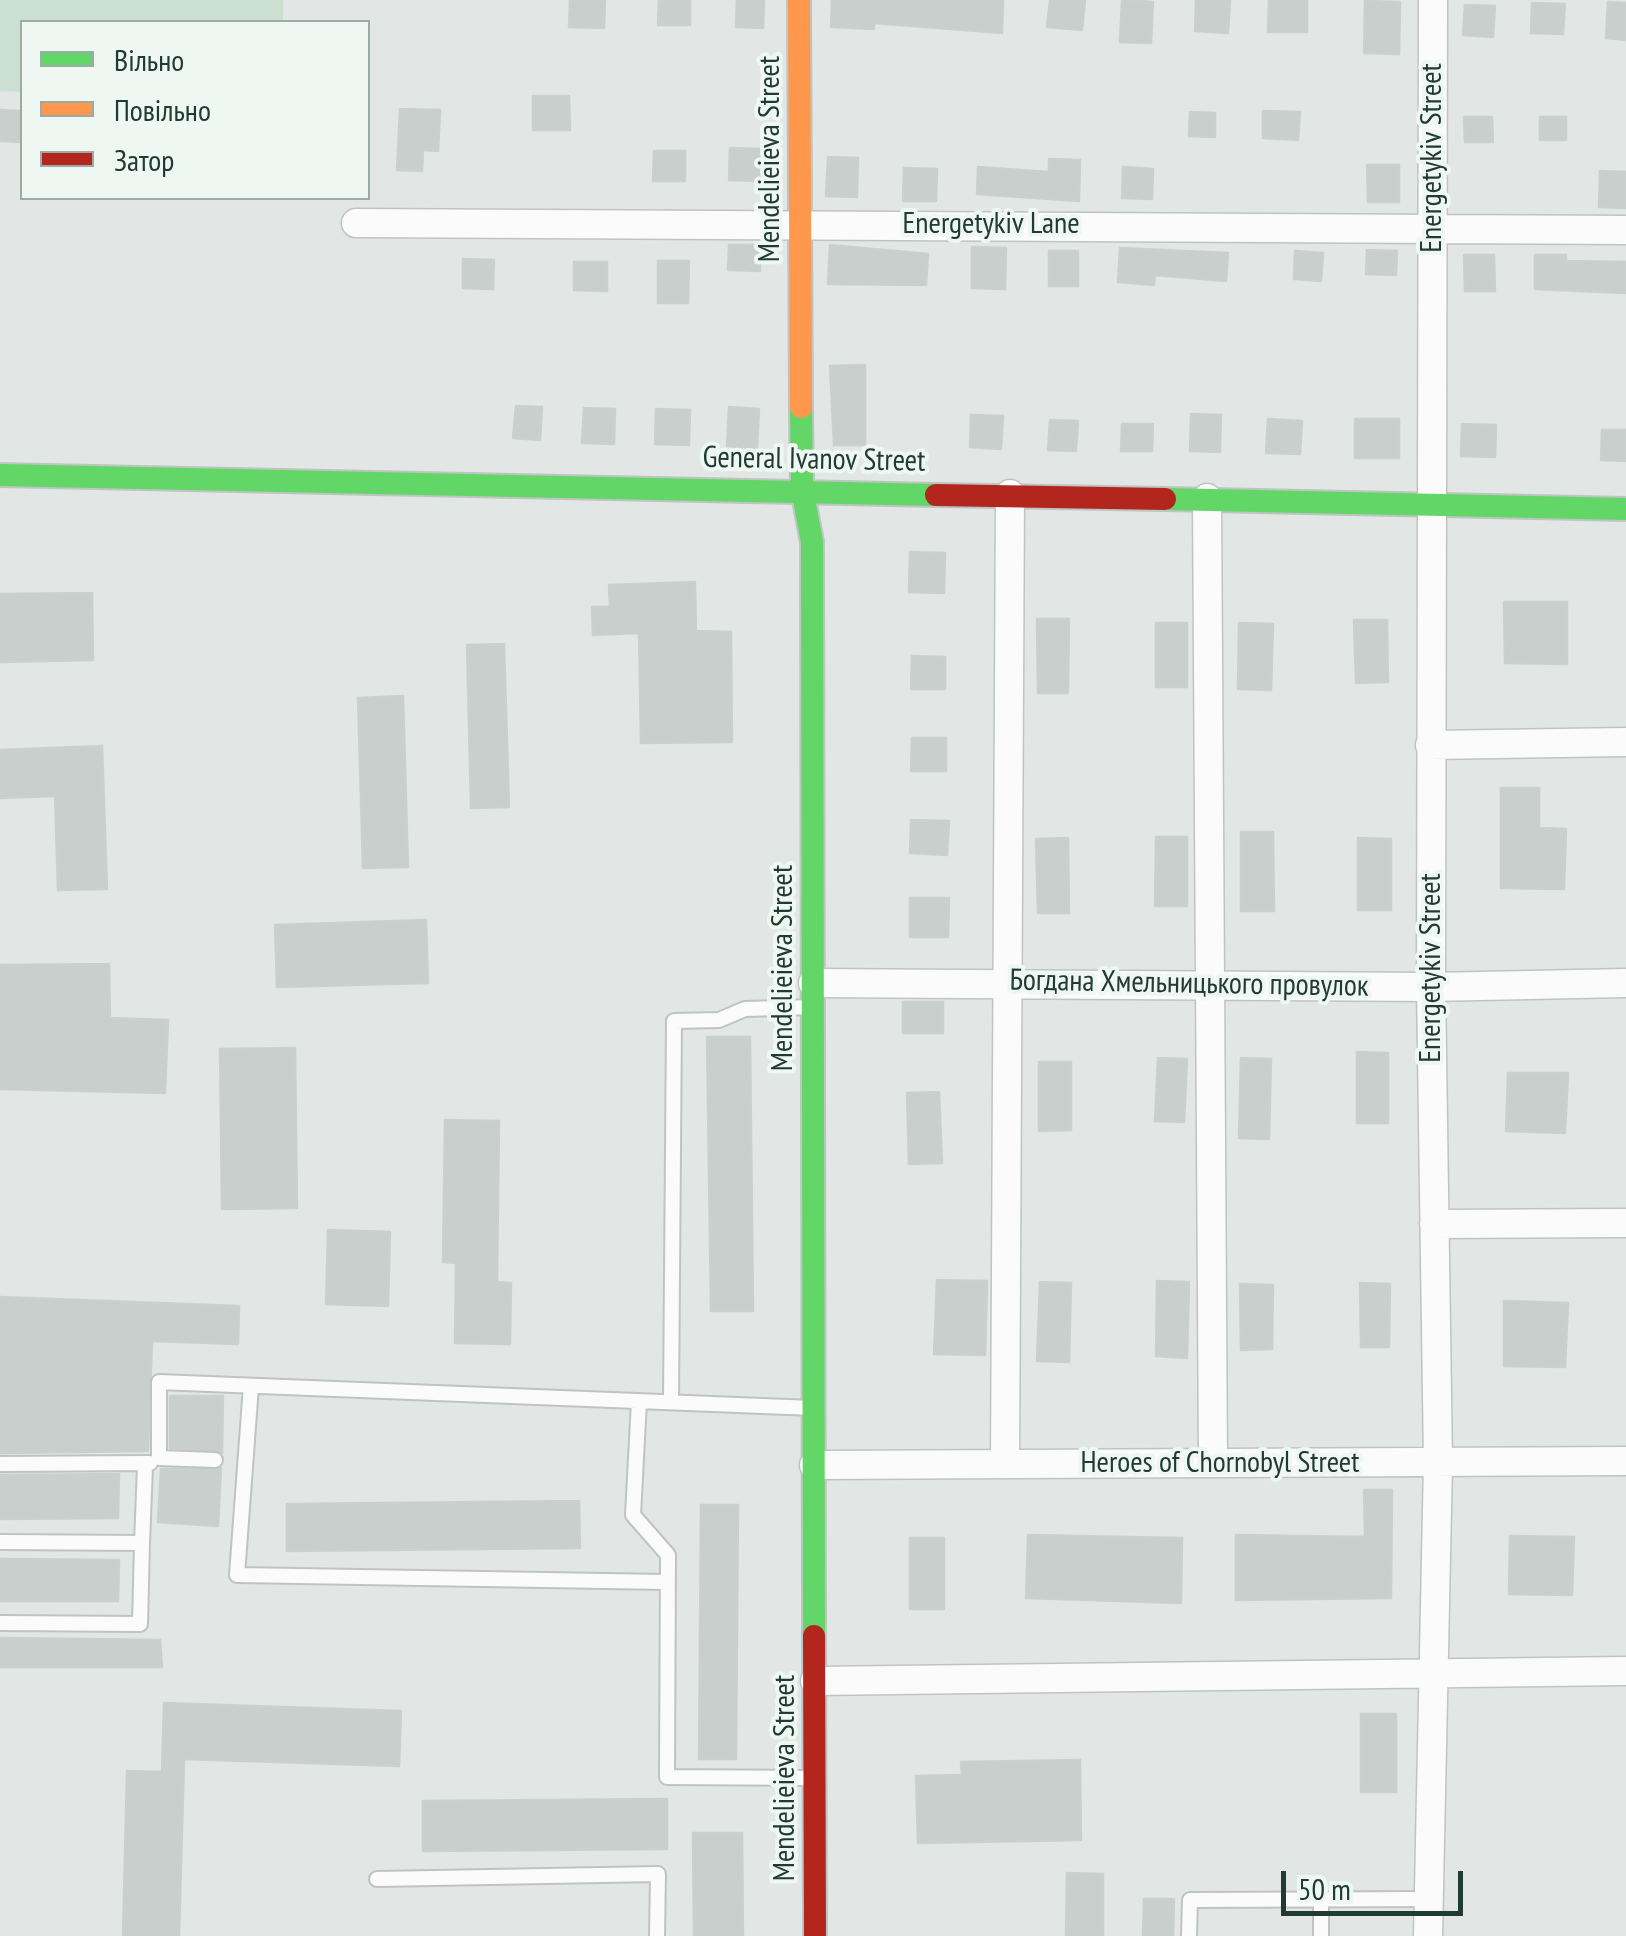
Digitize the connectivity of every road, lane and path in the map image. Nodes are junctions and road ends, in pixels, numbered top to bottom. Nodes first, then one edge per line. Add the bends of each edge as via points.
1 (798, 0) edge
2 (1433, 0) edge
3 (356, 223) dead end
4 (800, 223) junction
5 (1432, 227) junction
6 (1626, 230) edge
7 (0, 475) edge
8 (802, 489) junction
9 (1010, 494) junction
10 (1207, 498) junction
11 (1431, 504) junction
12 (1626, 509) edge
13 (1626, 742) edge
14 (1430, 745) junction
15 (1008, 982) junction
16 (1209, 983) junction
17 (1626, 983) edge
18 (1431, 987) junction
19 (813, 995) junction
20 (1626, 1223) edge
21 (1434, 1224) junction
22 (251, 1386) junction
23 (639, 1401) junction
24 (671, 1402) junction
25 (814, 1408) junction
26 (215, 1460) dead end
27 (1626, 1461) edge
28 (152, 1462) junction
29 (1438, 1462) junction
30 (1213, 1463) junction
31 (0, 1464) edge
32 (1005, 1464) junction
33 (814, 1465) junction
34 (0, 1542) edge
35 (142, 1542) junction
36 (667, 1582) junction
37 (0, 1623) edge
38 (1626, 1671) edge
39 (1434, 1672) junction
40 (815, 1682) junction
41 (815, 1778) junction
42 (376, 1879) dead end
43 (1429, 1899) junction
44 (1321, 1900) junction
45 (657, 1936) edge
46 (815, 1936) edge
47 (1188, 1936) edge
48 (1321, 1936) edge
49 (1428, 1936) edge

1 - 4 street, Mendelieieva Street
2 - 5 street, Energetykiv Street
3 - 4 street, Energetykiv Lane
4 - 5 street, Energetykiv Lane
4 - 8 street, Mendelieieva Street
5 - 6 street, Energetykiv Lane
5 - 11 street, Energetykiv Street
7 - 8 street, General Ivanov Street
8 - 9 street, General Ivanov Street
8 - 19 street, Mendelieieva Street via 812,542
9 - 10 street, General Ivanov Street
9 - 15 street
10 - 11 street, General Ivanov Street
10 - 16 street
11 - 12 street, General Ivanov Street
11 - 14 street, Energetykiv Street
13 - 14 street
14 - 18 street, Energetykiv Street
15 - 16 street, Богдана Хмельницького провулок
15 - 19 street, Богдана Хмельницького провулок
15 - 32 street
16 - 18 street, Богдана Хмельницького провулок
16 - 30 street
17 - 18 street, Богдана Хмельницького провулок
18 - 21 street, Energetykiv Street
19 - 24 lane via 720,1020 674,1021
19 - 25 street, Mendelieieva Street
20 - 21 street
21 - 29 street, Energetykiv Street
22 - 23 lane
22 - 28 lane via 159,1382
22 - 36 lane via 237,1575
23 - 24 lane
23 - 36 lane via 633,1514 668,1555
24 - 25 lane
25 - 33 street, Mendelieieva Street
26 - 28 lane
27 - 29 street, Heroes of Chornobyl Street
28 - 31 lane
28 - 35 lane
29 - 30 street, Heroes of Chornobyl Street
29 - 39 street, Energetykiv Street
30 - 32 street, Heroes of Chornobyl Street
32 - 33 street, Heroes of Chornobyl Street
33 - 40 street, Mendelieieva Street
34 - 35 lane
35 - 37 lane via 140,1624
36 - 41 lane via 667,1777
38 - 39 street
39 - 40 street
39 - 43 street, Energetykiv Street
40 - 41 street, Mendelieieva Street
41 - 46 street, Mendelieieva Street
42 - 45 lane via 658,1874
43 - 44 lane
43 - 49 street, Energetykiv Street
44 - 47 lane via 1190,1900
44 - 48 lane

